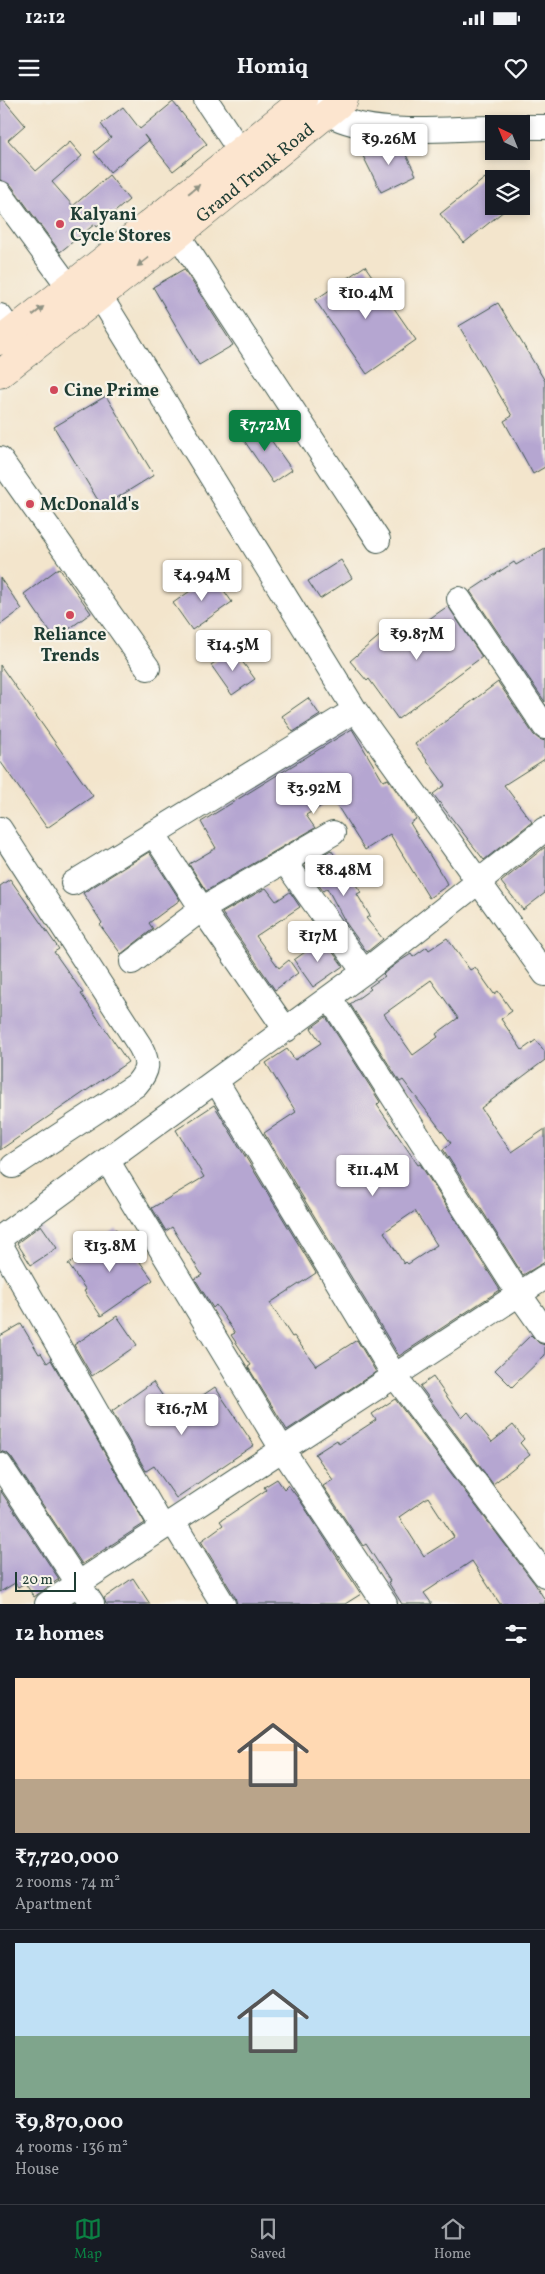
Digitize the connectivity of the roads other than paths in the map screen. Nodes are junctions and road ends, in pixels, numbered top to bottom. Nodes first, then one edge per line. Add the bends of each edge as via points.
1 (206, 100) edge
2 (303, 100) edge
3 (329, 105) edge
4 (530, 127) edge
5 (545, 127) edge
6 (485, 128) edge
7 (240, 151) junction
8 (0, 194) edge
9 (178, 235) junction
10 (69, 287) junction
11 (100, 296) junction
12 (4, 329) edge
13 (0, 374) edge
14 (0, 459) edge
15 (378, 540) dead end
16 (459, 600) dead end
17 (148, 668) dead end
18 (355, 710) junction
19 (545, 727) edge
20 (0, 829) edge
21 (545, 829) edge
22 (153, 833) junction
23 (333, 833) dead end
24 (285, 862) junction
25 (479, 882) junction
26 (74, 883) dead end
27 (202, 909) junction
28 (132, 962) dead end
29 (364, 972) junction
30 (545, 974) edge
31 (330, 998) junction
32 (286, 1030) junction
33 (216, 1081) junction
34 (107, 1160) junction
35 (13, 1166) dead end
36 (0, 1238) edge
37 (0, 1244) edge
38 (545, 1277) edge
39 (518, 1294) junction
40 (545, 1331) edge
41 (394, 1375) junction
42 (282, 1450) junction
43 (0, 1465) edge
44 (168, 1525) junction
45 (545, 1575) edge
46 (78, 1584) junction
47 (47, 1604) edge
48 (92, 1604) edge
49 (223, 1604) edge
50 (385, 1604) edge

1 - 7 street
2 - 7 main road, Grand Trunk Road
3 - 6 street via 356,124 376,129
3 - 9 main road, Grand Trunk Road
4 - 5 street
10 -> 7 main road, Grand Trunk Road
8 - 10 street
9 -> 11 main road, Grand Trunk Road
9 - 15 street
12 -> 10 main road, Grand Trunk Road
11 - 13 main road, Grand Trunk Road
11 - 18 street
14 - 17 street
16 - 19 street
18 - 22 street
18 - 25 street
20 - 35 street via 147,1059 145,1074 136,1085
21 - 25 street
22 - 26 street
22 - 27 street
23 - 24 street
24 - 27 street
24 - 29 street
25 - 29 street
25 - 30 street
27 - 28 street
27 - 32 street
29 - 31 street
31 - 32 street
31 - 39 street
32 - 33 street
33 - 34 street
33 - 41 street
34 - 36 street
34 - 42 street
37 - 44 street
38 - 39 street
39 - 40 street
39 - 41 street
41 - 42 street
41 - 45 street
42 - 44 street
42 - 50 street
43 - 46 street
44 - 46 street
44 - 49 street
46 - 47 street
46 - 48 street

